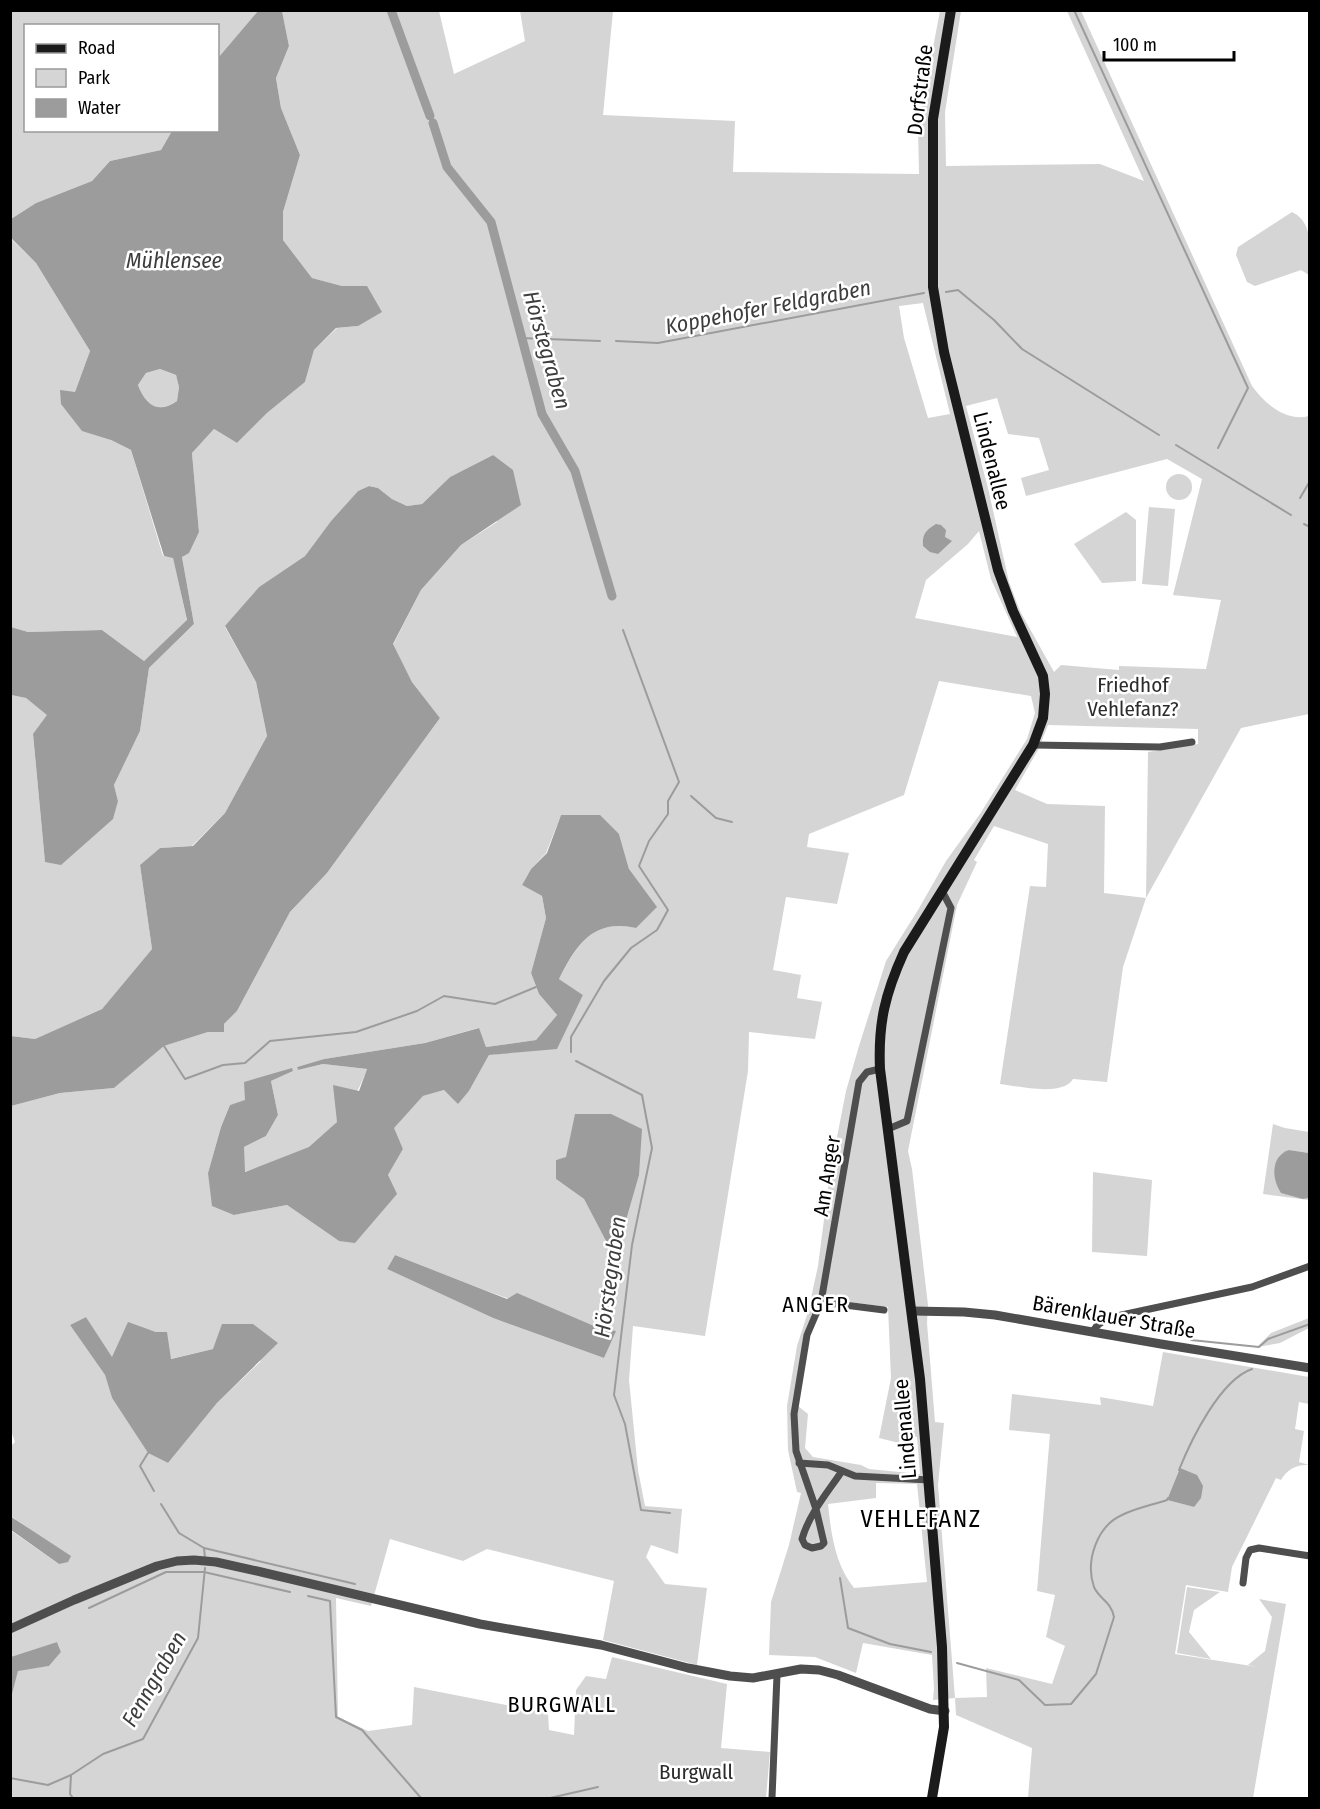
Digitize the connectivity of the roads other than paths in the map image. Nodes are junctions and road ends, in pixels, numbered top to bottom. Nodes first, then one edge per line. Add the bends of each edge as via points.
1 (951, 10) edge
2 (933, 176) joint
3 (1192, 742) dead end
4 (1033, 745) junction
5 (942, 891) junction
6 (880, 1069) junction
7 (888, 1129) junction
8 (1310, 1266) edge
9 (821, 1302) junction
10 (884, 1310) dead end
11 (912, 1311) junction
12 (1093, 1332) junction
13 (1310, 1368) edge
14 (799, 1463) junction
15 (842, 1471) junction
16 (929, 1480) junction
17 (816, 1509) junction
18 (1310, 1556) edge
19 (1243, 1583) dead end
20 (10, 1629) edge
21 (777, 1675) junction
22 (945, 1711) junction
23 (772, 1798) edge
24 (932, 1798) edge

1 - 2 main road, Dorfstraße via 933,119
2 - 4 main road, Lindenallee via 933,287 944,352 998,570 1043,676 1043,718
3 - 4 street via 1160,747
4 - 5 main road, Lindenallee
5 - 6 main road, Lindenallee via 904,952 891,982 879,1039
5 - 7 street via 951,908 907,1121
6 - 7 main road, Lindenallee
6 - 9 street, Am Anger via 867,1072 859,1082
7 - 11 main road, Lindenallee
8 - 12 street via 1252,1287 1117,1316 1095,1327
9 - 10 street
9 - 14 street, Am Anger via 807,1335 794,1414
11 - 12 street, Bärenklauer Straße via 995,1315
11 - 16 main road, Lindenallee
12 - 13 street, Bärenklauer Straße
14 - 15 street via 828,1465
14 - 17 street, Am Anger
15 - 16 street via 855,1476
15 - 17 street, Am Anger
16 - 22 main road, Lindenallee
17 - 17 street, Am Anger via 824,1543 812,1548 802,1539
18 - 19 street via 1251,1550
20 - 21 street via 157,1566 177,1561 216,1562 480,1624 601,1645 688,1668 742,1677
21 - 22 street via 801,1669 819,1670
21 - 23 street
22 - 24 main road, Lindenallee

